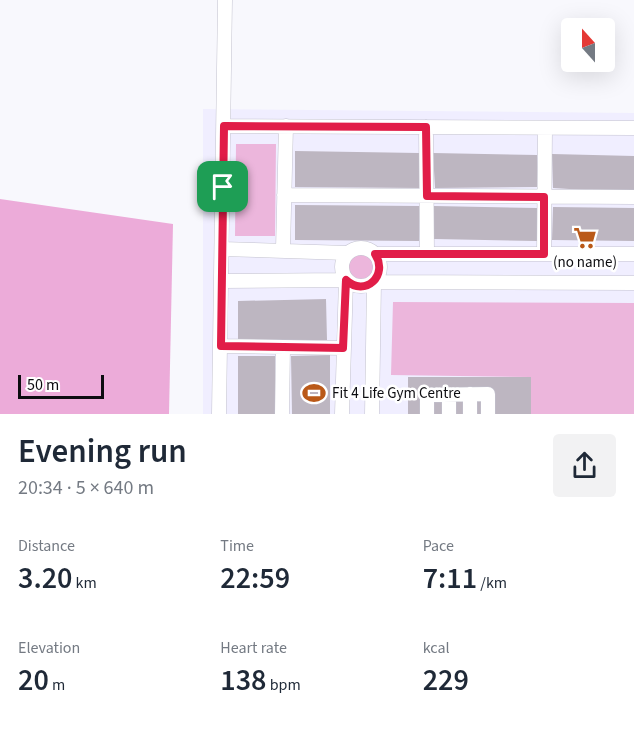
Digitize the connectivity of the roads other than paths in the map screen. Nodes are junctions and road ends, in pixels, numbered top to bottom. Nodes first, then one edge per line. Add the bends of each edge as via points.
1 (225, 0) edge
2 (224, 126) junction
3 (286, 126) junction
4 (426, 127) junction
5 (545, 128) junction
6 (634, 128) edge
7 (284, 195) junction
8 (427, 196) junction
9 (544, 197) junction
10 (634, 197) edge
11 (222, 249) junction
12 (283, 249) junction
13 (347, 253) junction
14 (375, 254) junction
15 (427, 254) junction
16 (544, 254) junction
17 (634, 254) edge
18 (346, 280) junction
19 (222, 281) junction
20 (374, 282) junction
21 (634, 283) edge
22 (221, 346) junction
23 (283, 347) junction
24 (343, 348) junction
25 (470, 394) junction
26 (449, 395) junction
27 (219, 414) edge
28 (282, 414) edge
29 (342, 414) edge
30 (372, 414) edge
31 (427, 414) edge
32 (449, 414) edge
33 (470, 414) edge
34 (488, 414) edge

1 - 2 street
2 - 3 street
2 - 11 street
3 - 4 street
3 - 7 street
4 - 5 street
4 - 8 street
5 - 6 street
5 - 9 street
7 - 8 street
7 - 12 street
8 - 9 street
8 - 15 street
9 - 10 street
9 - 16 street
11 - 12 street
11 - 19 street
12 - 13 street
13 - 14 street via 358,248
13 - 18 street via 341,265
14 - 15 street
14 - 20 street via 380,271
15 - 16 street
16 - 17 street
18 - 19 street
18 - 20 street via 362,287
18 - 24 street
19 - 22 street
20 - 21 street
20 - 30 street
22 - 23 street
22 - 27 street
23 - 24 street
23 - 28 street
24 - 29 street
25 - 26 street
25 - 33 street
25 - 34 street via 488,394
26 - 31 street via 426,395
26 - 32 street

